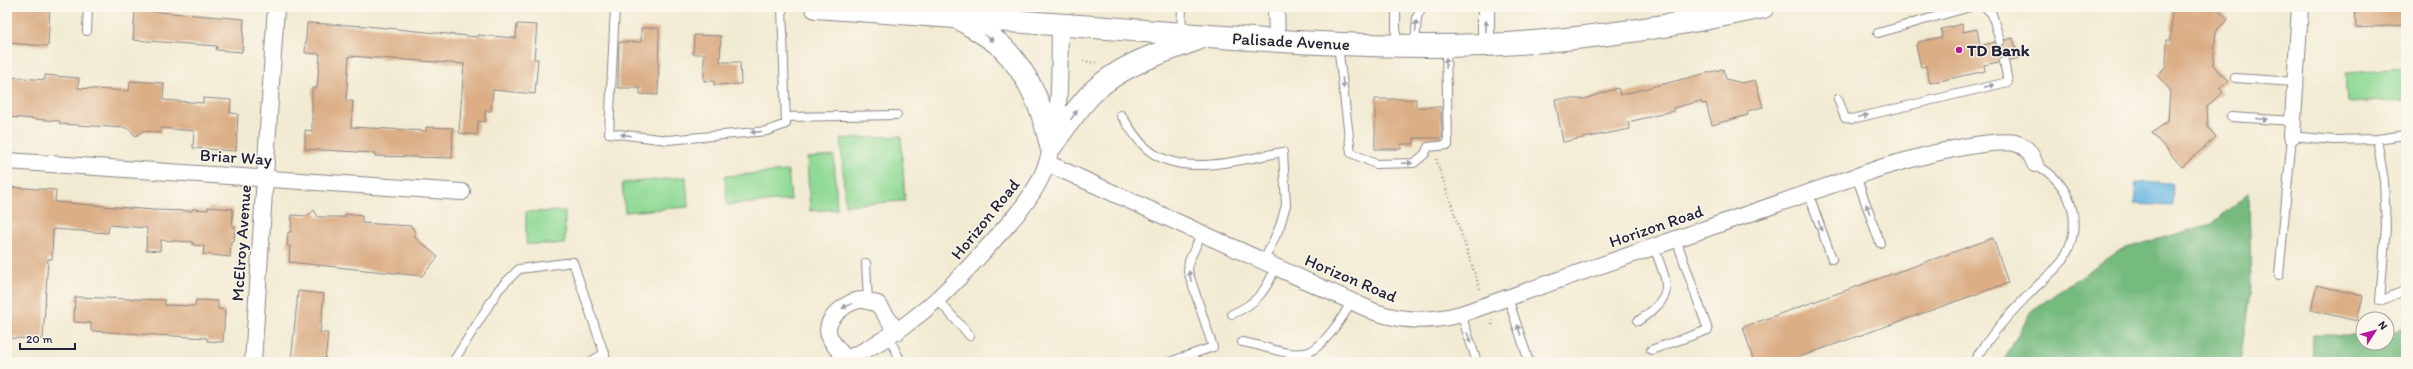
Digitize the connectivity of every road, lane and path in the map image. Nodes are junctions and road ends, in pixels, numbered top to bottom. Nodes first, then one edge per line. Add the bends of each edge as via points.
1 (88, 7) edge
2 (276, 7) edge
3 (615, 7) edge
4 (782, 7) edge
5 (816, 7) edge
6 (1182, 7) edge
7 (1276, 7) edge
8 (1396, 7) edge
9 (1422, 7) edge
10 (1486, 7) edge
11 (1763, 7) edge
12 (1970, 7) edge
13 (1985, 7) edge
14 (2300, 7) edge
15 (927, 11) edge
16 (1695, 15) edge
17 (956, 16) junction
18 (1060, 24) junction
19 (87, 31) dead end
20 (1878, 33) dead end
21 (1181, 34) junction
22 (1207, 36) junction
23 (1277, 40) junction
24 (2000, 41) dead end
25 (1338, 44) junction
26 (1486, 44) junction
27 (1406, 46) junction
28 (1446, 46) junction
29 (2004, 61) dead end
30 (2235, 78) dead end
31 (2296, 82) junction
32 (1838, 99) dead end
33 (896, 115) dead end
34 (1122, 115) dead end
35 (786, 117) junction
36 (2232, 117) dead end
37 (2293, 129) junction
38 (2406, 135) edge
39 (2377, 139) junction
40 (1424, 154) junction
41 (1049, 155) junction
42 (7, 162) edge
43 (2035, 164) joint
44 (1856, 176) junction
45 (265, 177) junction
46 (462, 192) dead end
47 (1808, 192) junction
48 (1202, 233) junction
49 (1676, 239) junction
50 (1880, 243) dead end
51 (1654, 247) junction
52 (1832, 259) dead end
53 (866, 263) dead end
54 (1270, 264) junction
55 (2279, 275) dead end
56 (2406, 290) edge
57 (1508, 298) junction
58 (938, 300) junction
59 (868, 301) junction
60 (1351, 301) junction
61 (1486, 305) junction
62 (1232, 314) dead end
63 (1461, 314) junction
64 (1638, 321) dead end
65 (1493, 327) dead end
66 (893, 334) junction
67 (970, 336) dead end
68 (1242, 342) dead end
69 (1651, 350) dead end
70 (604, 353) junction
71 (1307, 354) junction
72 (846, 361) edge
73 (253, 362) edge
74 (453, 362) edge
75 (590, 362) edge
76 (607, 362) edge
77 (901, 362) edge
78 (1169, 362) edge
79 (1310, 362) edge
80 (1477, 362) edge
81 (1529, 362) edge
82 (1976, 362) edge

1 - 19 lane
2 - 45 street, McElroy Avenue
35 -> 3 lane via 786,124 767,131 668,140 609,133
4 - 35 lane
5 - 15 main road, Palisade Avenue
6 - 21 lane
7 - 23 street
8 - 27 lane
27 -> 9 lane
26 -> 10 street
11 - 16 main road, Palisade Avenue
12 - 20 lane
13 - 24 lane via 1992,14
14 - 31 street
15 - 17 main road, Palisade Avenue
16 - 26 main road, Palisade Avenue via 1595,36
17 - 18 main road, Palisade Avenue
17 -> 41 main road via 1000,45 1017,64 1036,97 1046,122
18 - 21 main road, Palisade Avenue
18 - 41 street via 1058,108
21 - 22 main road, Palisade Avenue
22 - 23 main road, Palisade Avenue
41 -> 22 main road via 1079,108 1112,77 1138,62
23 - 25 main road, Palisade Avenue
25 - 27 main road, Palisade Avenue
25 -> 40 lane via 1351,153 1376,164 1414,163
26 - 28 main road, Palisade Avenue
27 - 28 main road, Palisade Avenue
40 -> 28 lane via 1428,147 1448,145
32 -> 29 lane via 1845,118 1852,119 2008,82
30 - 31 lane
31 - 37 street
33 - 35 lane
34 - 54 lane via 1133,134 1147,148 1170,160 1191,165 1283,152 1286,205
36 -> 37 lane
37 - 39 lane via 2333,140
37 - 55 lane
38 - 39 lane
39 - 56 lane via 2384,181 2386,227 2380,301
40 - 61 path via 1436,158
41 - 48 street, Horizon Road
41 - 58 street, Horizon Road via 1033,192 1018,214
42 - 45 street, Briar Way
43 - 44 street, Horizon Road via 2031,153 2023,145 2014,142 1995,143 1938,152
43 - 82 lane via 2057,178 2064,187 2073,216 2072,236 2062,261 1994,331 1976,358
44 - 47 street, Horizon Road
50 -> 44 lane
45 - 46 street, Briar Way
45 - 73 street, McElroy Avenue
47 - 49 street, Horizon Road
47 -> 52 lane
48 - 54 street, Horizon Road
78 -> 48 lane via 1213,347 1188,271 1189,260
49 - 51 street, Horizon Road
49 - 69 lane via 1708,330
51 - 57 street, Horizon Road
51 - 64 lane via 1667,290 1664,300 1655,310
53 - 59 lane
54 - 60 street, Horizon Road
54 - 62 lane via 1264,292 1245,308
57 - 61 street, Horizon Road
81 -> 57 lane
58 - 66 street, Horizon Road
58 - 67 lane
59 - 66 street via 878,304
59 -> 72 street via 862,300 841,309 828,324 828,333
60 - 63 street, Horizon Road via 1386,316 1406,320 1443,319
60 - 71 lane via 1345,313 1321,343
61 - 63 street, Horizon Road
61 - 65 path
63 -> 80 lane
66 - 72 street, Horizon Road
66 - 77 lane
68 - 71 lane via 1275,351
70 - 74 lane via 572,262 554,263 519,269 499,289
70 - 75 lane
70 - 76 lane
71 - 79 lane

